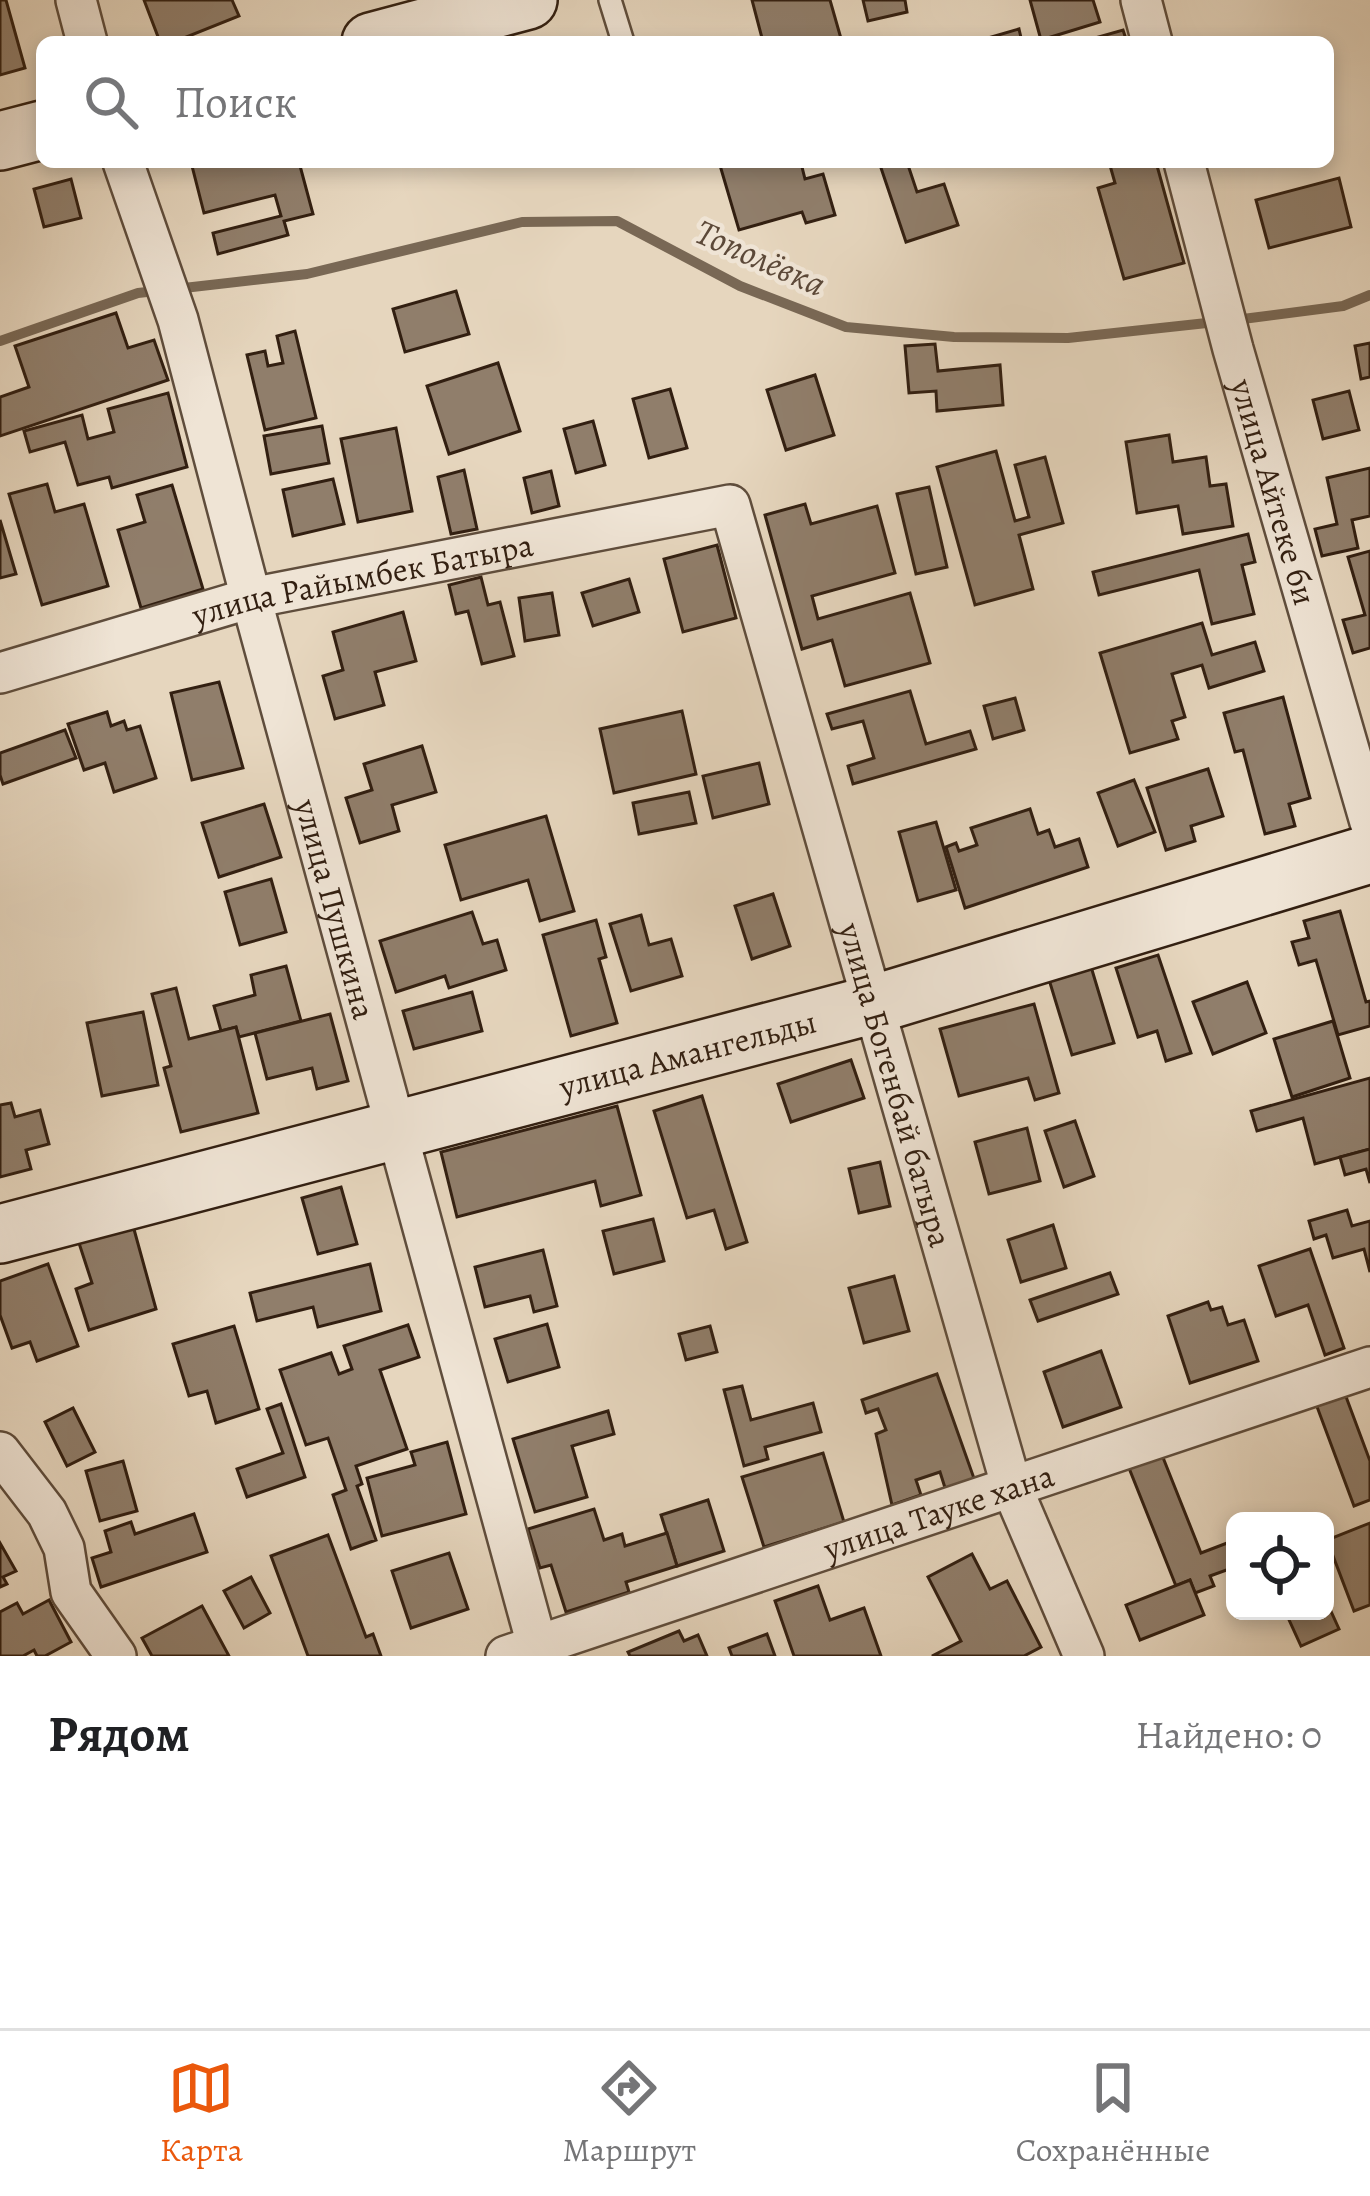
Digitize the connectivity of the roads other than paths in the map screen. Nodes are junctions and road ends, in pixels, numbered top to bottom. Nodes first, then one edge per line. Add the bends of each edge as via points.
1 (76, 0) edge
2 (528, 0) edge
3 (610, 0) edge
4 (1142, 0) edge
5 (85, 36) edge
6 (393, 36) edge
7 (621, 36) edge
8 (1151, 36) edge
9 (36, 132) edge
10 (0, 141) edge
11 (125, 168) edge
12 (1186, 168) edge
13 (730, 505) joint
14 (251, 598) junction
15 (0, 673) edge
16 (1370, 822) edge
17 (1370, 854) edge
18 (875, 1004) junction
19 (396, 1132) junction
20 (0, 1234) edge
21 (1370, 1367) edge
22 (0, 1452) edge
23 (1012, 1488) junction
24 (528, 1653) edge
25 (116, 1656) edge
26 (1084, 1656) edge

1 - 5 street
2 - 6 street
3 - 7 lane
4 - 8 street
9 - 10 street
11 - 14 street, улица Пушкина via 178,320
12 - 16 street, улица Айтеке би
13 - 14 street, улица Райымбек Батыра
13 - 18 street, улица Богенбай батыра
14 - 15 street, улица Райымбек Батыра
14 - 19 street, улица Пушкина
17 - 18 street, улица Амангельды
18 - 19 street, улица Амангельды
18 - 23 street, улица Богенбай батыра
19 - 20 street, улица Амангельды
19 - 24 street, улица Пушкина
21 - 23 street, улица Тауке хана
22 - 25 street via 47,1513 64,1548 71,1592
23 - 24 street, улица Тауке хана
23 - 26 street, улица Богенбай батыра

